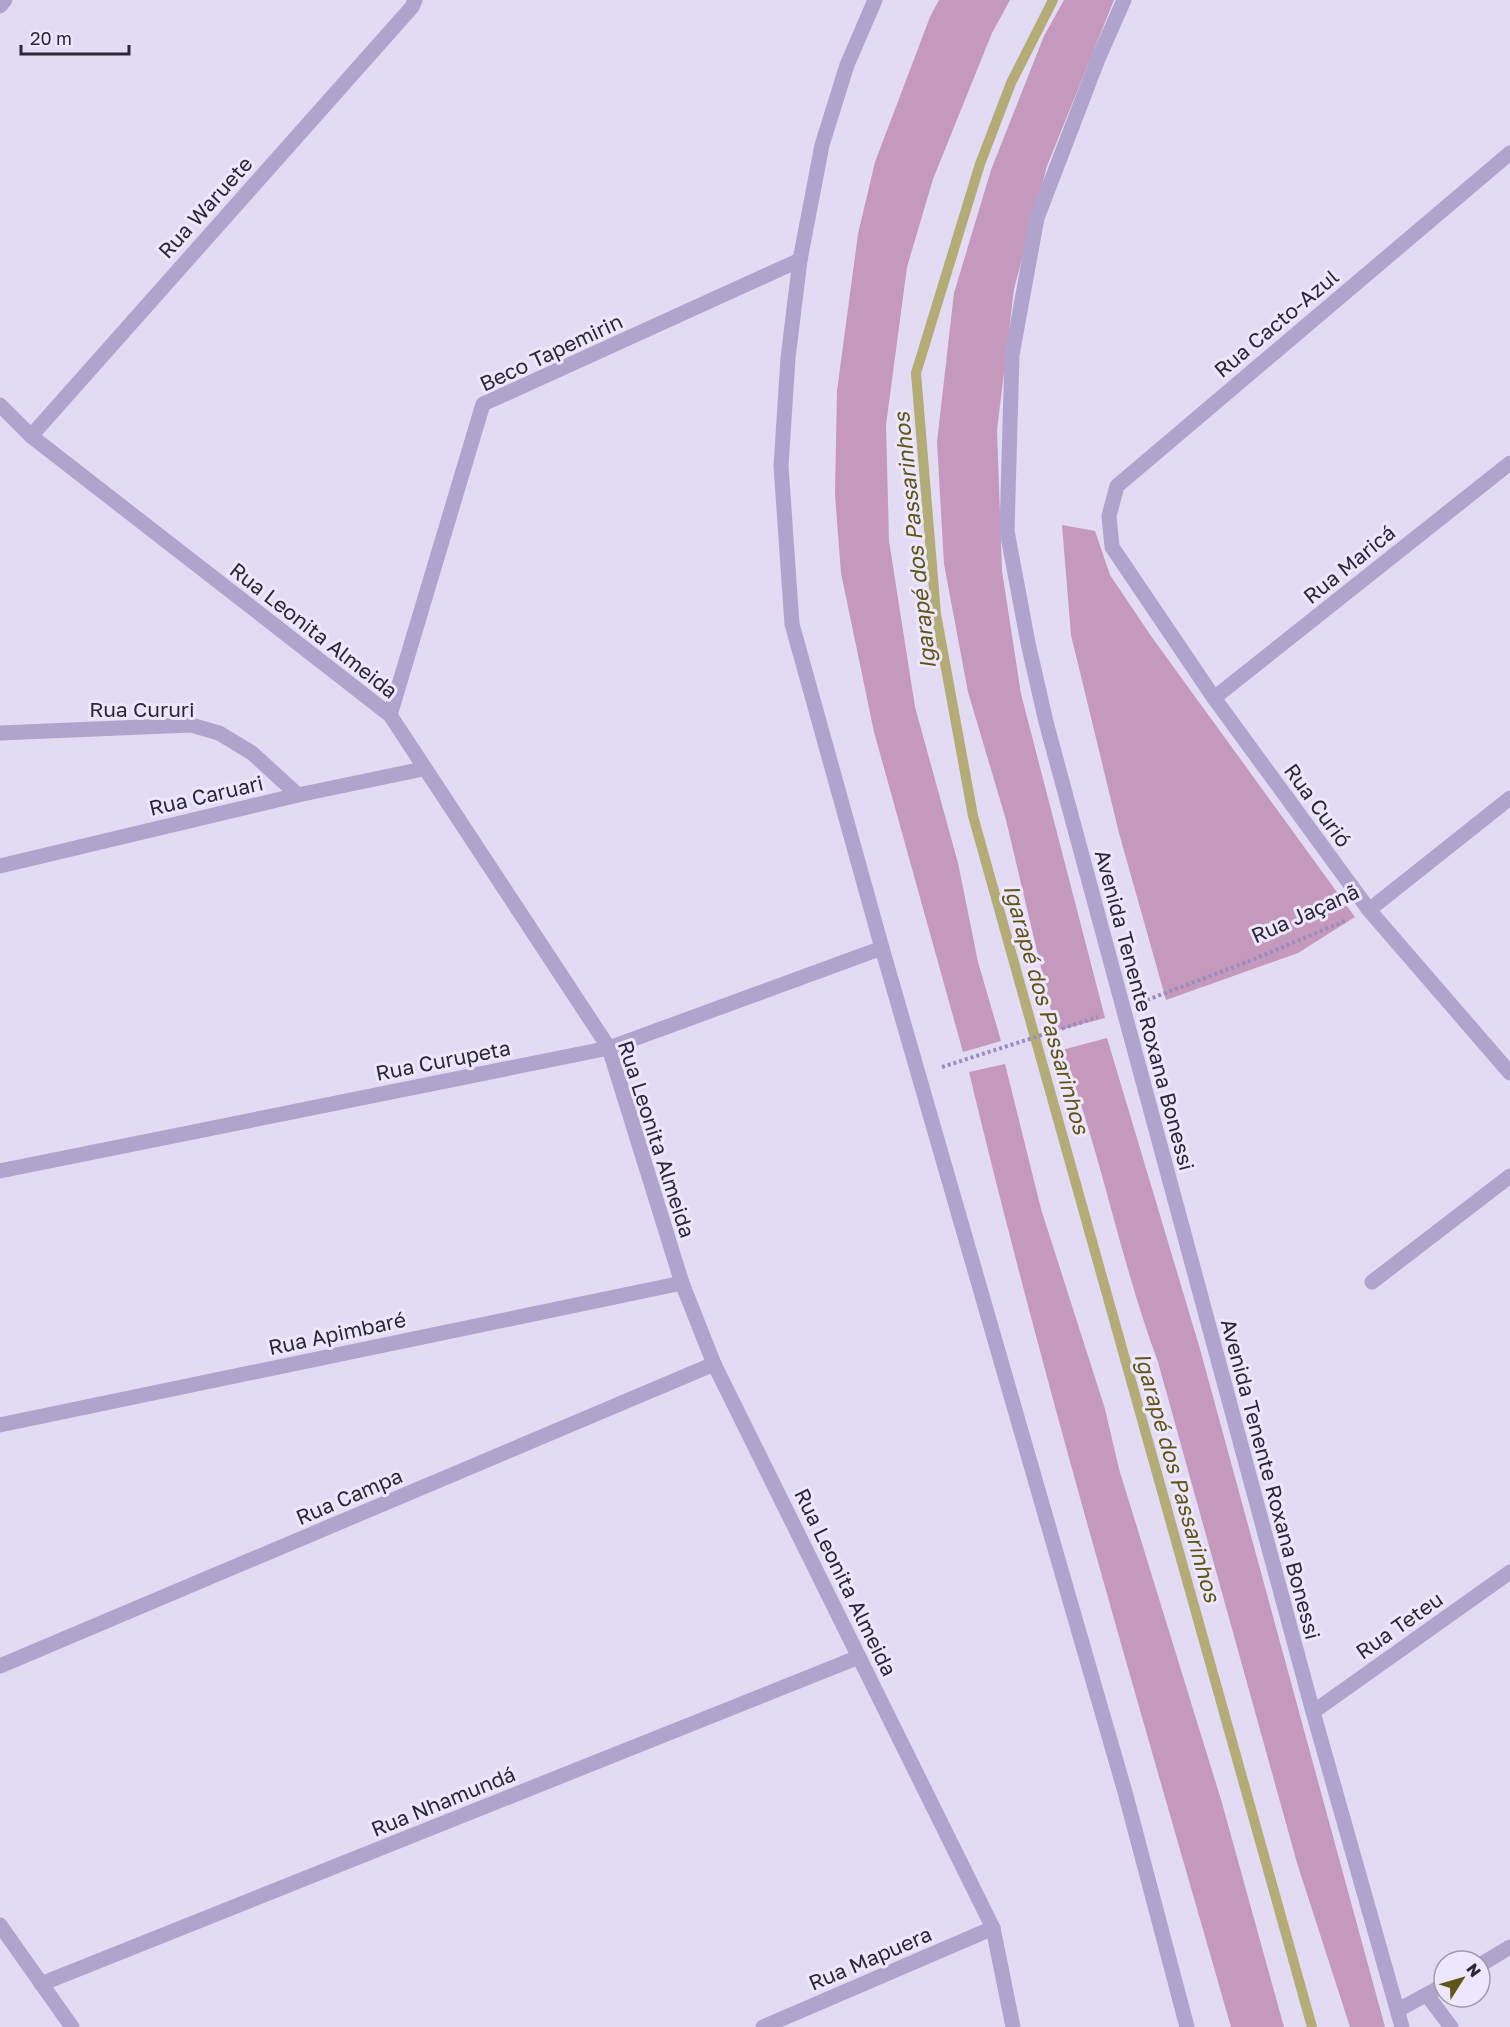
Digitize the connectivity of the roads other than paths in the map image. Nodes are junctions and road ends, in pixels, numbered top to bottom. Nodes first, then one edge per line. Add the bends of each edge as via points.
1 (5, 0) edge
2 (875, 0) edge
3 (1124, 0) edge
4 (413, 3) edge
5 (0, 6) edge
6 (1510, 153) edge
7 (800, 260) junction
8 (0, 405) edge
9 (30, 436) junction
10 (1510, 463) edge
11 (1112, 547) joint
12 (1214, 699) junction
13 (390, 715) junction
14 (0, 733) edge
15 (423, 769) junction
16 (298, 795) junction
17 (1510, 798) edge
18 (0, 866) edge
19 (1369, 910) junction
20 (882, 948) junction
21 (609, 1048) junction
22 (1510, 1073) edge
23 (0, 1171) edge
24 (1510, 1176) edge
25 (1372, 1282) dead end
26 (682, 1283) junction
27 (714, 1364) junction
28 (0, 1425) edge
29 (1510, 1572) edge
30 (859, 1657) junction
31 (0, 1666) edge
32 (1313, 1712) junction
33 (0, 1925) edge
34 (993, 1928) junction
35 (1510, 1947) edge
36 (1492, 1958) edge
37 (41, 1984) junction
38 (1432, 1992) edge
39 (1427, 1995) junction
40 (1398, 2010) junction
41 (72, 2027) edge
42 (763, 2027) edge
43 (1013, 2027) edge
44 (1187, 2027) edge
45 (1402, 2027) edge
46 (1451, 2027) edge

1 - 5 street
2 - 7 street via 848,65 822,145
3 - 32 street, Avenida Tenente Roxana Bonessi via 1037,218 1012,355 1007,531 1046,722
4 - 9 street, Rua Waruete
6 - 11 street, Rua Cacto-Azul via 1117,486 1109,516
7 - 13 street, Beco Tapemirin via 483,404
7 - 20 street via 781,466 792,624
8 - 9 street, Rua Leonita Almeida
9 - 13 street, Rua Leonita Almeida
10 - 12 street, Rua Maricá
11 - 12 street, Rua Curió
12 - 19 street, Rua Curió
13 - 15 street, Rua Leonita Almeida
14 - 16 street, Rua Cururi via 191,725 219,733 252,753
15 - 16 street, Rua Caruari
15 - 21 street, Rua Leonita Almeida
16 - 18 street, Rua Caruari
17 - 19 street, Rua Jaçanã
19 - 22 street, Rua Curió
20 - 21 street, Rua Curupeta
20 - 44 street via 1125,1792
21 - 23 street, Rua Curupeta
21 - 26 street, Rua Leonita Almeida
24 - 25 street
26 - 27 street, Rua Leonita Almeida
26 - 28 street, Rua Apimbaré
27 - 30 street, Rua Leonita Almeida
27 - 31 street, Rua Campa
29 - 32 street, Rua Teteu
30 - 34 street, Rua Leonita Almeida
30 - 37 street, Rua Nhamundá
32 - 40 street, Avenida Tenente Roxana Bonessi
33 - 37 street
34 - 42 street, Rua Mapuera
34 - 43 street, Rua Leonita Almeida
35 - 36 street
37 - 41 street
38 - 39 street
39 - 40 street
39 - 46 street
40 - 45 street, Avenida Tenente Roxana Bonessi

